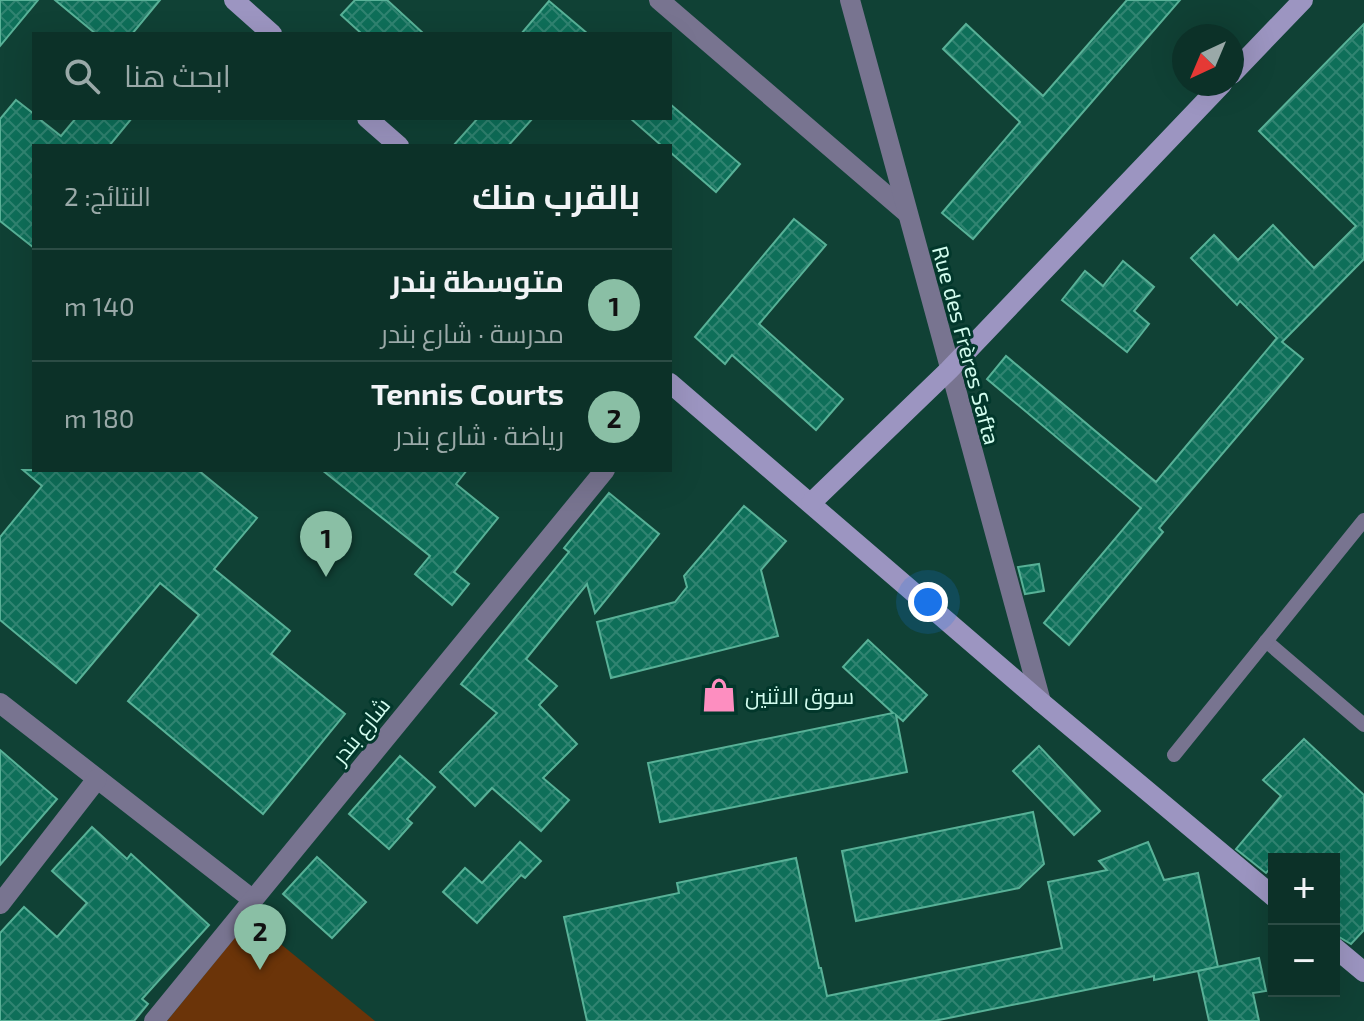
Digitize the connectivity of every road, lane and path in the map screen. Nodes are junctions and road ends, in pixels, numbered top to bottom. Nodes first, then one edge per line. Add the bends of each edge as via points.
1 (234, 0) edge
2 (659, 0) edge
3 (850, 0) edge
4 (1303, 0) edge
5 (270, 32) edge
6 (1244, 61) edge
7 (1211, 96) edge
8 (369, 120) edge
9 (397, 144) edge
10 (907, 213) junction
11 (949, 370) junction
12 (672, 388) edge
13 (603, 472) edge
14 (811, 503) junction
15 (1364, 520) edge
16 (1266, 641) junction
17 (1041, 702) junction
18 (0, 703) edge
19 (1362, 719) edge
20 (1174, 755) dead end
21 (97, 779) junction
22 (1268, 892) edge
23 (252, 899) junction
24 (0, 904) edge
25 (1340, 952) edge
26 (1364, 972) edge
27 (154, 1021) edge

1 - 5 main road
2 - 10 street
3 - 10 street, Rue des Frères Safta
4 - 6 main road
7 - 11 main road
8 - 9 main road
10 - 11 street, Rue des Frères Safta
11 - 14 main road
11 - 17 street, Rue des Frères Safta
12 - 14 main road
13 - 23 street, شارع بندر
14 - 17 main road
15 - 16 lane
16 - 19 lane
16 - 20 lane
17 - 22 main road
18 - 21 street
21 - 23 street
21 - 24 street
23 - 27 street, شارع بندر
25 - 26 main road

